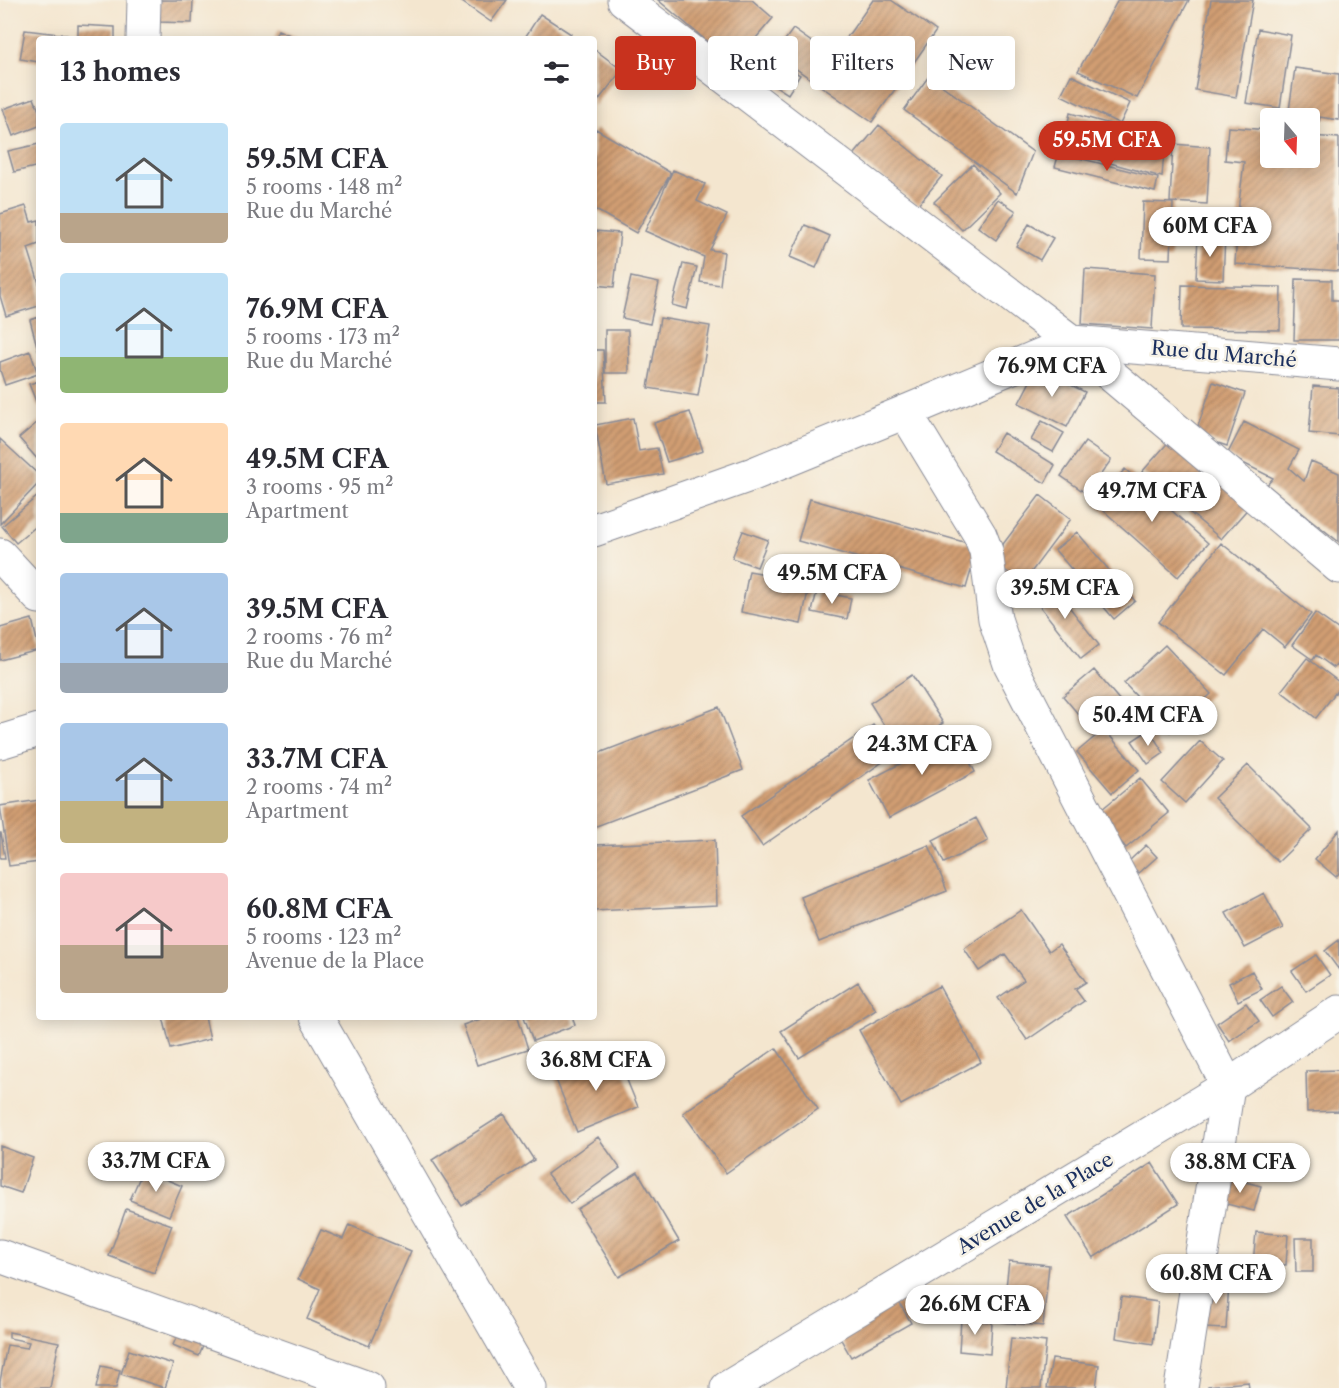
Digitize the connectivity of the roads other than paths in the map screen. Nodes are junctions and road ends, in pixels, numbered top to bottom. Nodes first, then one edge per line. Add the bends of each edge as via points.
1 (144, 0) edge
2 (624, 0) edge
3 (143, 36) edge
4 (1072, 342) junction
5 (1339, 364) edge
6 (905, 412) junction
7 (597, 529) edge
8 (0, 555) edge
9 (1339, 567) edge
10 (36, 594) edge
11 (36, 731) edge
12 (0, 742) edge
13 (1339, 1012) edge
14 (318, 1020) edge
15 (1228, 1086) junction
16 (0, 1256) edge
17 (368, 1388) edge
18 (530, 1388) edge
19 (727, 1388) edge
20 (1181, 1388) edge

1 - 3 street
2 - 4 street
4 - 5 street, Rue du Marché
4 - 6 street
4 - 9 street
6 - 7 street via 753,474
6 - 15 street via 980,535 986,551 995,619 1010,664
8 - 10 street
11 - 12 street
13 - 15 street, Avenue de la Place
14 - 18 street
15 - 19 street, Avenue de la Place
15 - 20 street
16 - 17 street

